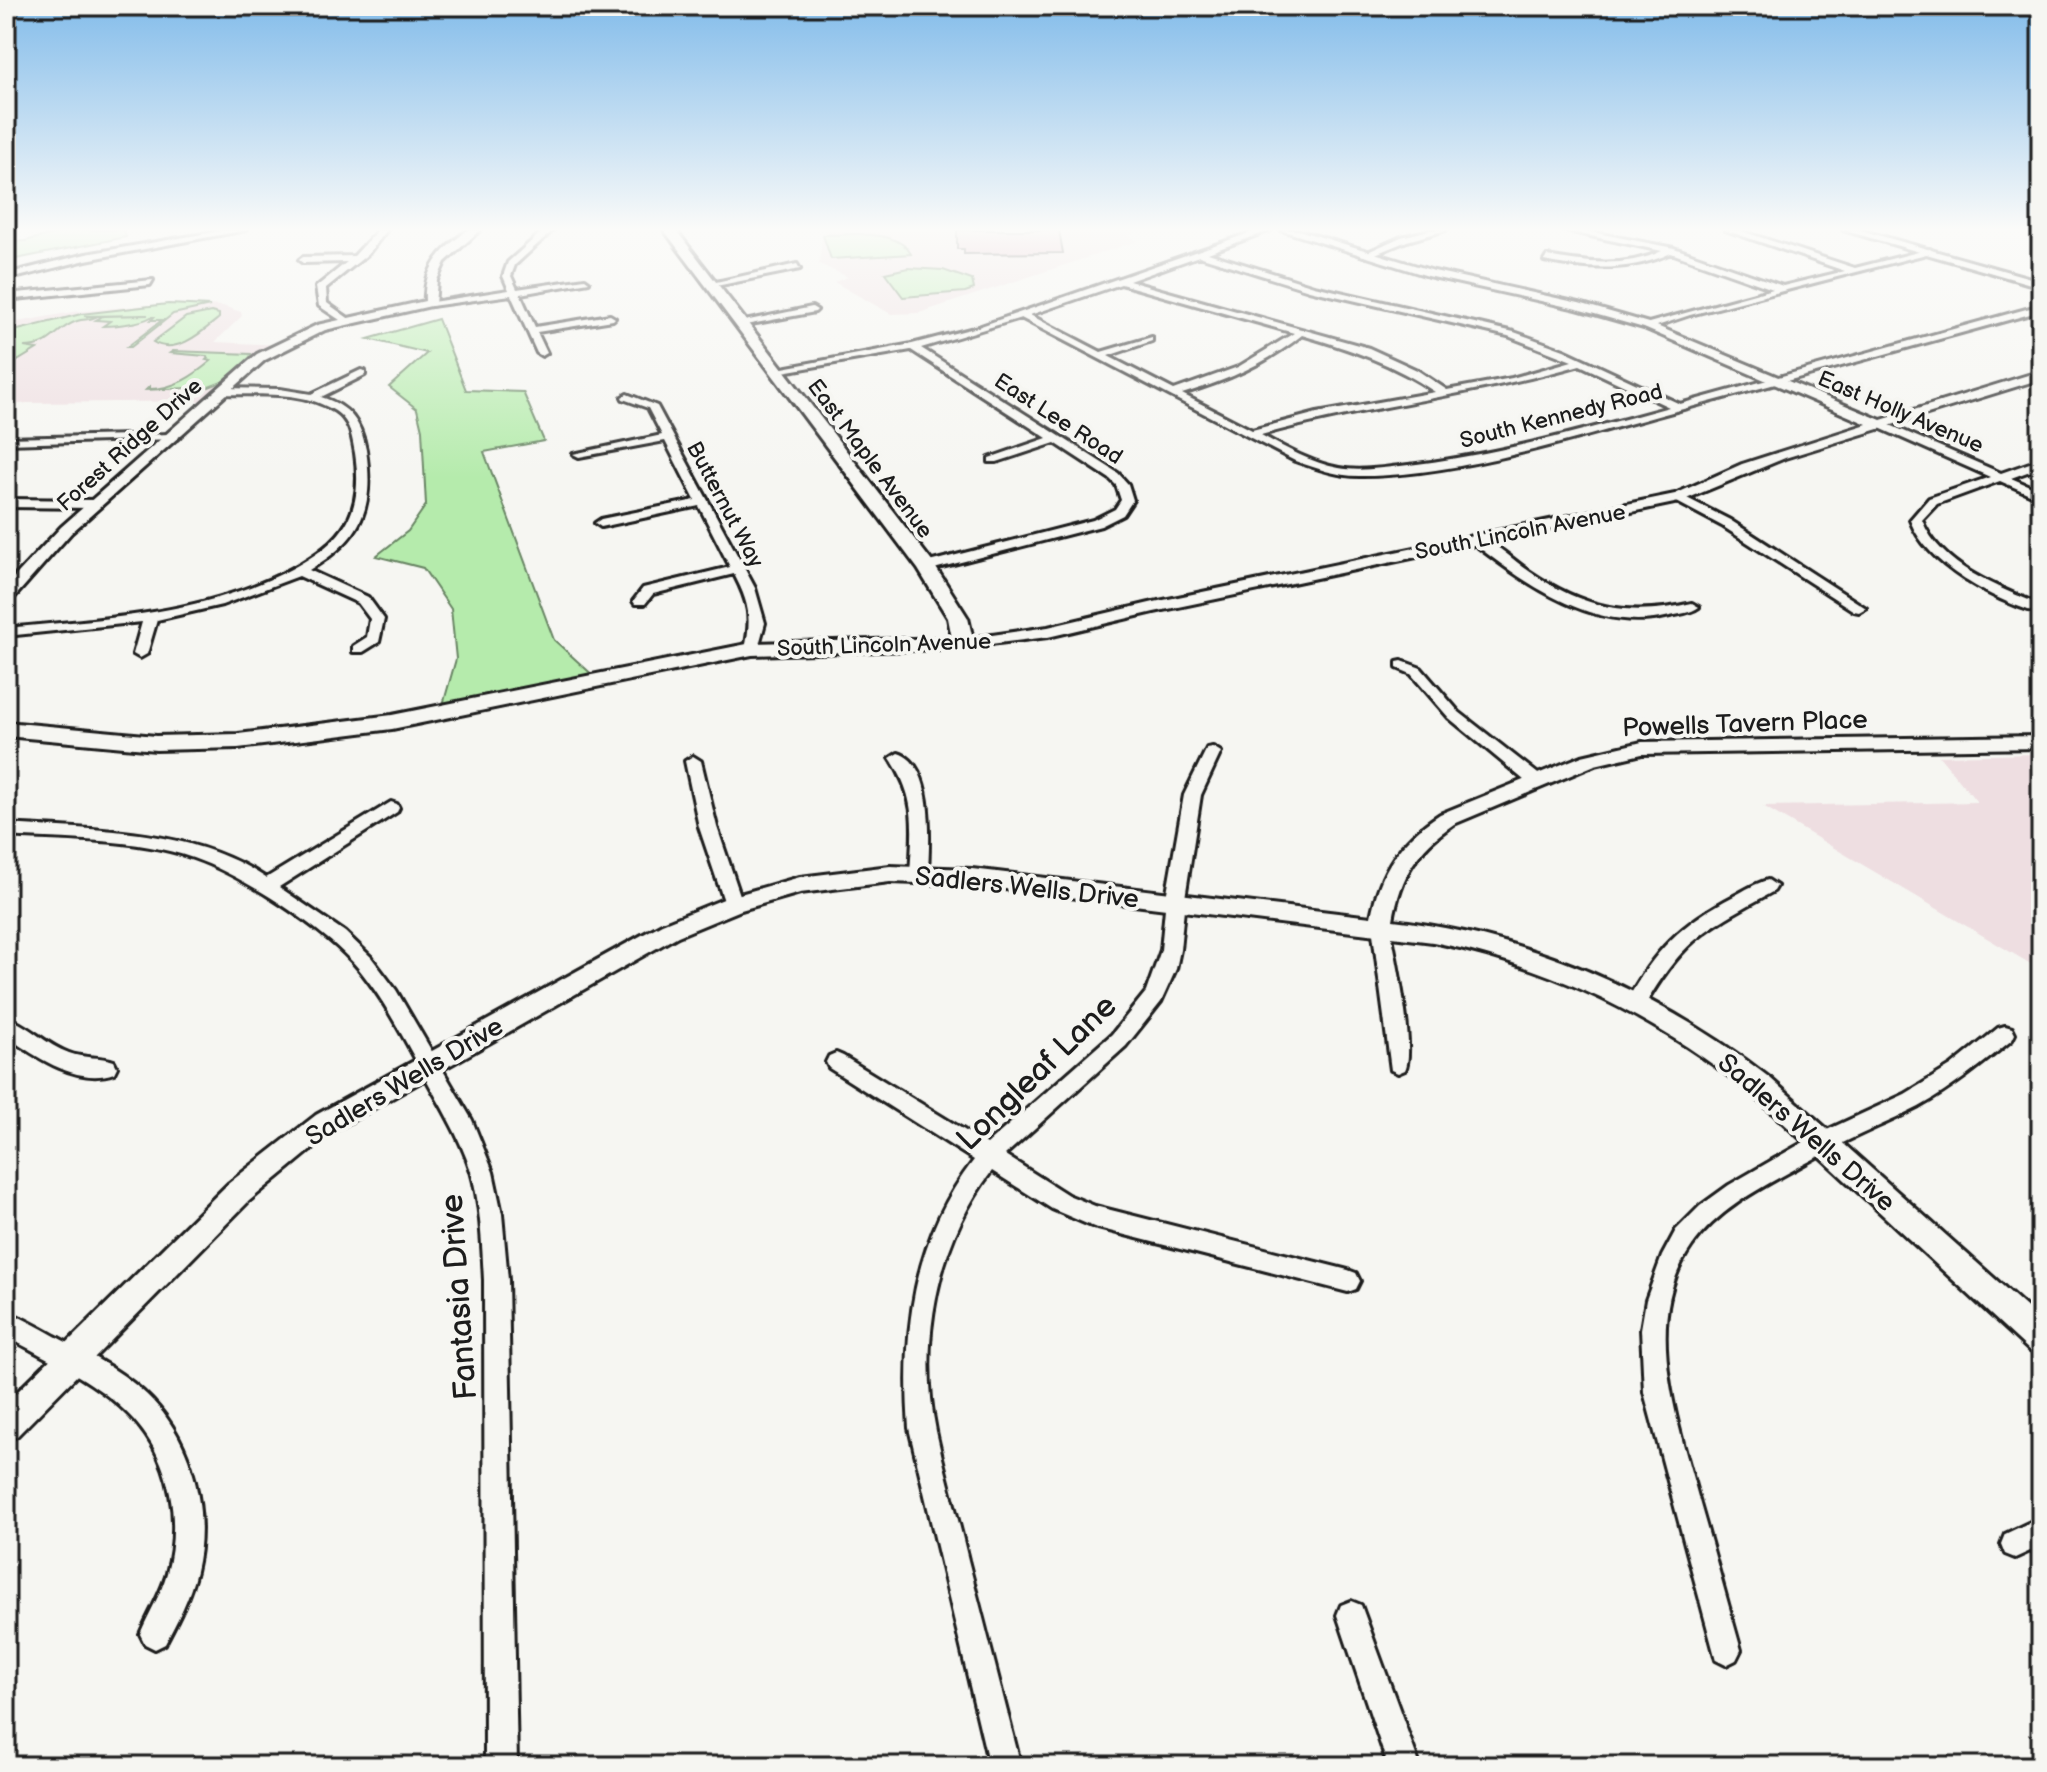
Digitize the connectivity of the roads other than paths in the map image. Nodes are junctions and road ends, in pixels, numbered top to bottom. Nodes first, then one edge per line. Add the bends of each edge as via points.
1 (333, 313) edge
2 (383, 313) edge
3 (523, 313) edge
4 (732, 313) edge
5 (797, 313) edge
6 (1034, 313) edge
7 (1235, 313) edge
8 (1419, 313) edge
9 (1595, 313) edge
10 (1698, 313) edge
11 (2024, 313) edge
12 (1024, 316) junction
13 (610, 318) dead end
14 (346, 320) junction
15 (740, 323) junction
16 (1648, 326) junction
17 (532, 330) junction
18 (1302, 331) junction
19 (1149, 339) dead end
20 (913, 347) junction
21 (542, 353) dead end
22 (1101, 355) junction
23 (1581, 362) junction
24 (777, 370) junction
25 (361, 373) dead end
26 (2041, 375) edge
27 (1779, 380) junction
28 (222, 391) junction
29 (1174, 393) junction
30 (1446, 394) junction
31 (312, 397) junction
32 (627, 397) dead end
33 (1678, 407) junction
34 (1879, 424) junction
35 (1251, 434) junction
36 (173, 437) junction
37 (668, 437) junction
38 (1056, 439) junction
39 (6, 441) edge
40 (579, 454) dead end
41 (993, 460) dead end
42 (2041, 463) edge
43 (2001, 476) junction
44 (2041, 495) edge
45 (1679, 498) junction
46 (702, 502) junction
47 (6, 503) edge
48 (95, 504) junction
49 (601, 523) dead end
50 (1478, 540) junction
51 (926, 567) junction
52 (738, 569) junction
53 (298, 570) junction
54 (6, 596) edge
55 (640, 601) dead end
56 (1692, 607) dead end
57 (1859, 608) dead end
58 (2041, 610) edge
59 (150, 618) junction
60 (6, 632) edge
61 (964, 644) junction
62 (358, 649) dead end
63 (752, 649) junction
64 (140, 654) dead end
65 (1402, 665) dead end
66 (6, 729) edge
67 (2041, 742) edge
68 (1213, 752) dead end
69 (898, 758) dead end
70 (693, 761) dead end
71 (1536, 781) junction
72 (391, 808) dead end
73 (6, 830) edge
74 (919, 874) junction
75 (267, 886) junction
76 (1768, 886) dead end
77 (1175, 902) junction
78 (734, 904) junction
79 (1381, 926) junction
80 (1636, 1003) junction
81 (6, 1025) edge
82 (2005, 1034) dead end
83 (836, 1062) dead end
84 (428, 1063) junction
85 (1398, 1064) dead end
86 (107, 1067) dead end
87 (1824, 1142) junction
88 (988, 1158) junction
89 (1348, 1281) dead end
90 (6, 1323) edge
91 (2041, 1340) edge
92 (71, 1360) junction
93 (6, 1425) edge
94 (2041, 1531) edge
95 (2015, 1544) dead end
96 (1351, 1615) dead end
97 (155, 1634) dead end
98 (1726, 1650) dead end
99 (501, 1766) edge
100 (1005, 1766) edge
101 (1404, 1766) edge

1 - 14 street
2 - 14 street, Forest Ridge Drive
3 - 17 street
4 - 15 main road, East Maple Avenue
5 - 15 street
6 - 12 street
7 - 18 street
8 - 23 street via 1511,334
9 - 16 street, East Holly Avenue
10 - 16 street
11 - 27 street, South Kennedy Road
12 - 20 street
12 - 22 street, South Kennedy Road
13 - 17 street
14 - 28 street, Forest Ridge Drive via 269,351
15 - 24 main road, East Maple Avenue
16 - 27 street, East Holly Avenue
17 - 21 street
18 - 29 street via 1247,369
18 - 30 street via 1394,362
19 - 22 street
20 - 24 street
20 - 38 street, East Lee Road
22 - 29 street, South Kennedy Road
23 - 30 street
23 - 33 street
24 - 51 main road, East Maple Avenue
25 - 31 street
26 - 34 street, South Lincoln Avenue
27 - 33 street, South Kennedy Road
27 - 34 street, East Holly Avenue
28 - 31 street
28 - 36 street, Forest Ridge Drive
29 - 35 street, South Kennedy Road
30 - 35 street via 1317,416
31 - 53 street via 336,406 355,423 364,495 349,530
32 - 37 street, Butternut Way via 652,406
33 - 35 street, South Kennedy Road via 1501,453 1395,471 1349,473 1310,464
34 - 43 street, East Holly Avenue
34 - 45 street, South Lincoln Avenue via 1747,467
36 - 39 street
36 - 48 street, Forest Ridge Drive
37 - 40 street
37 - 46 street, Butternut Way
38 - 41 street
38 - 51 street, East Lee Road via 1119,480 1126,492 1124,507 1097,523
42 - 43 street
43 - 44 street, East Holly Avenue
43 - 58 street via 1933,501 1916,520 1917,529 1955,566
45 - 50 street, South Lincoln Avenue
45 - 57 street
46 - 49 street
46 - 52 street, Butternut Way
47 - 48 street
48 - 54 street, Forest Ridge Drive via 41,554
50 - 56 street via 1534,584 1583,606 1642,616
50 - 61 street, South Lincoln Avenue via 1048,632
51 - 61 main road, East Maple Avenue via 958,618
52 - 55 street via 648,591
52 - 63 street, Butternut Way via 758,623
53 - 59 street via 240,596
53 - 62 street via 363,600 377,619 374,639
59 - 60 street
59 - 64 street
61 - 63 main road, South Lincoln Avenue
63 - 66 main road, South Lincoln Avenue via 392,722 238,741 156,743
65 - 71 street via 1427,681 1454,715
67 - 71 street, Powells Tavern Place via 1642,748 1603,755
68 - 77 street, Longleaf Lane via 1190,797
69 - 74 street via 921,800
70 - 78 street
71 - 79 street, Powells Tavern Place via 1447,819 1413,844 1390,881
72 - 75 street
73 - 75 street, Fantasia Drive via 169,844 224,861
74 - 77 street, Sadlers Wells Drive
74 - 78 street, Sadlers Wells Drive via 800,885
75 - 84 street, Fantasia Drive via 364,962
76 - 80 street via 1691,930 1659,963
77 - 79 street, Sadlers Wells Drive
77 - 88 street, Longleaf Lane via 1170,958 1142,1014 1112,1048
78 - 84 street, Sadlers Wells Drive via 670,930
79 - 80 street, Sadlers Wells Drive via 1515,952
79 - 85 street, Powells Tavern Place
80 - 87 street, Sadlers Wells Drive via 1722,1055
81 - 86 street via 57,1060
82 - 87 street via 1935,1086
83 - 88 street
84 - 92 street, Sadlers Wells Drive via 325,1123 281,1156
84 - 99 street, Fantasia Drive via 464,1127 491,1214
87 - 91 street, Sadlers Wells Drive
87 - 98 street via 1708,1213 1684,1238 1658,1300 1652,1353 1657,1392
88 - 89 street via 1060,1202 1094,1216
88 - 100 street, Longleaf Lane via 953,1211 932,1261 917,1340 917,1384 928,1461
90 - 92 street
92 - 93 street, Sadlers Wells Drive
92 - 97 street via 143,1408 177,1467 186,1506 183,1568
94 - 95 street
96 - 101 street

